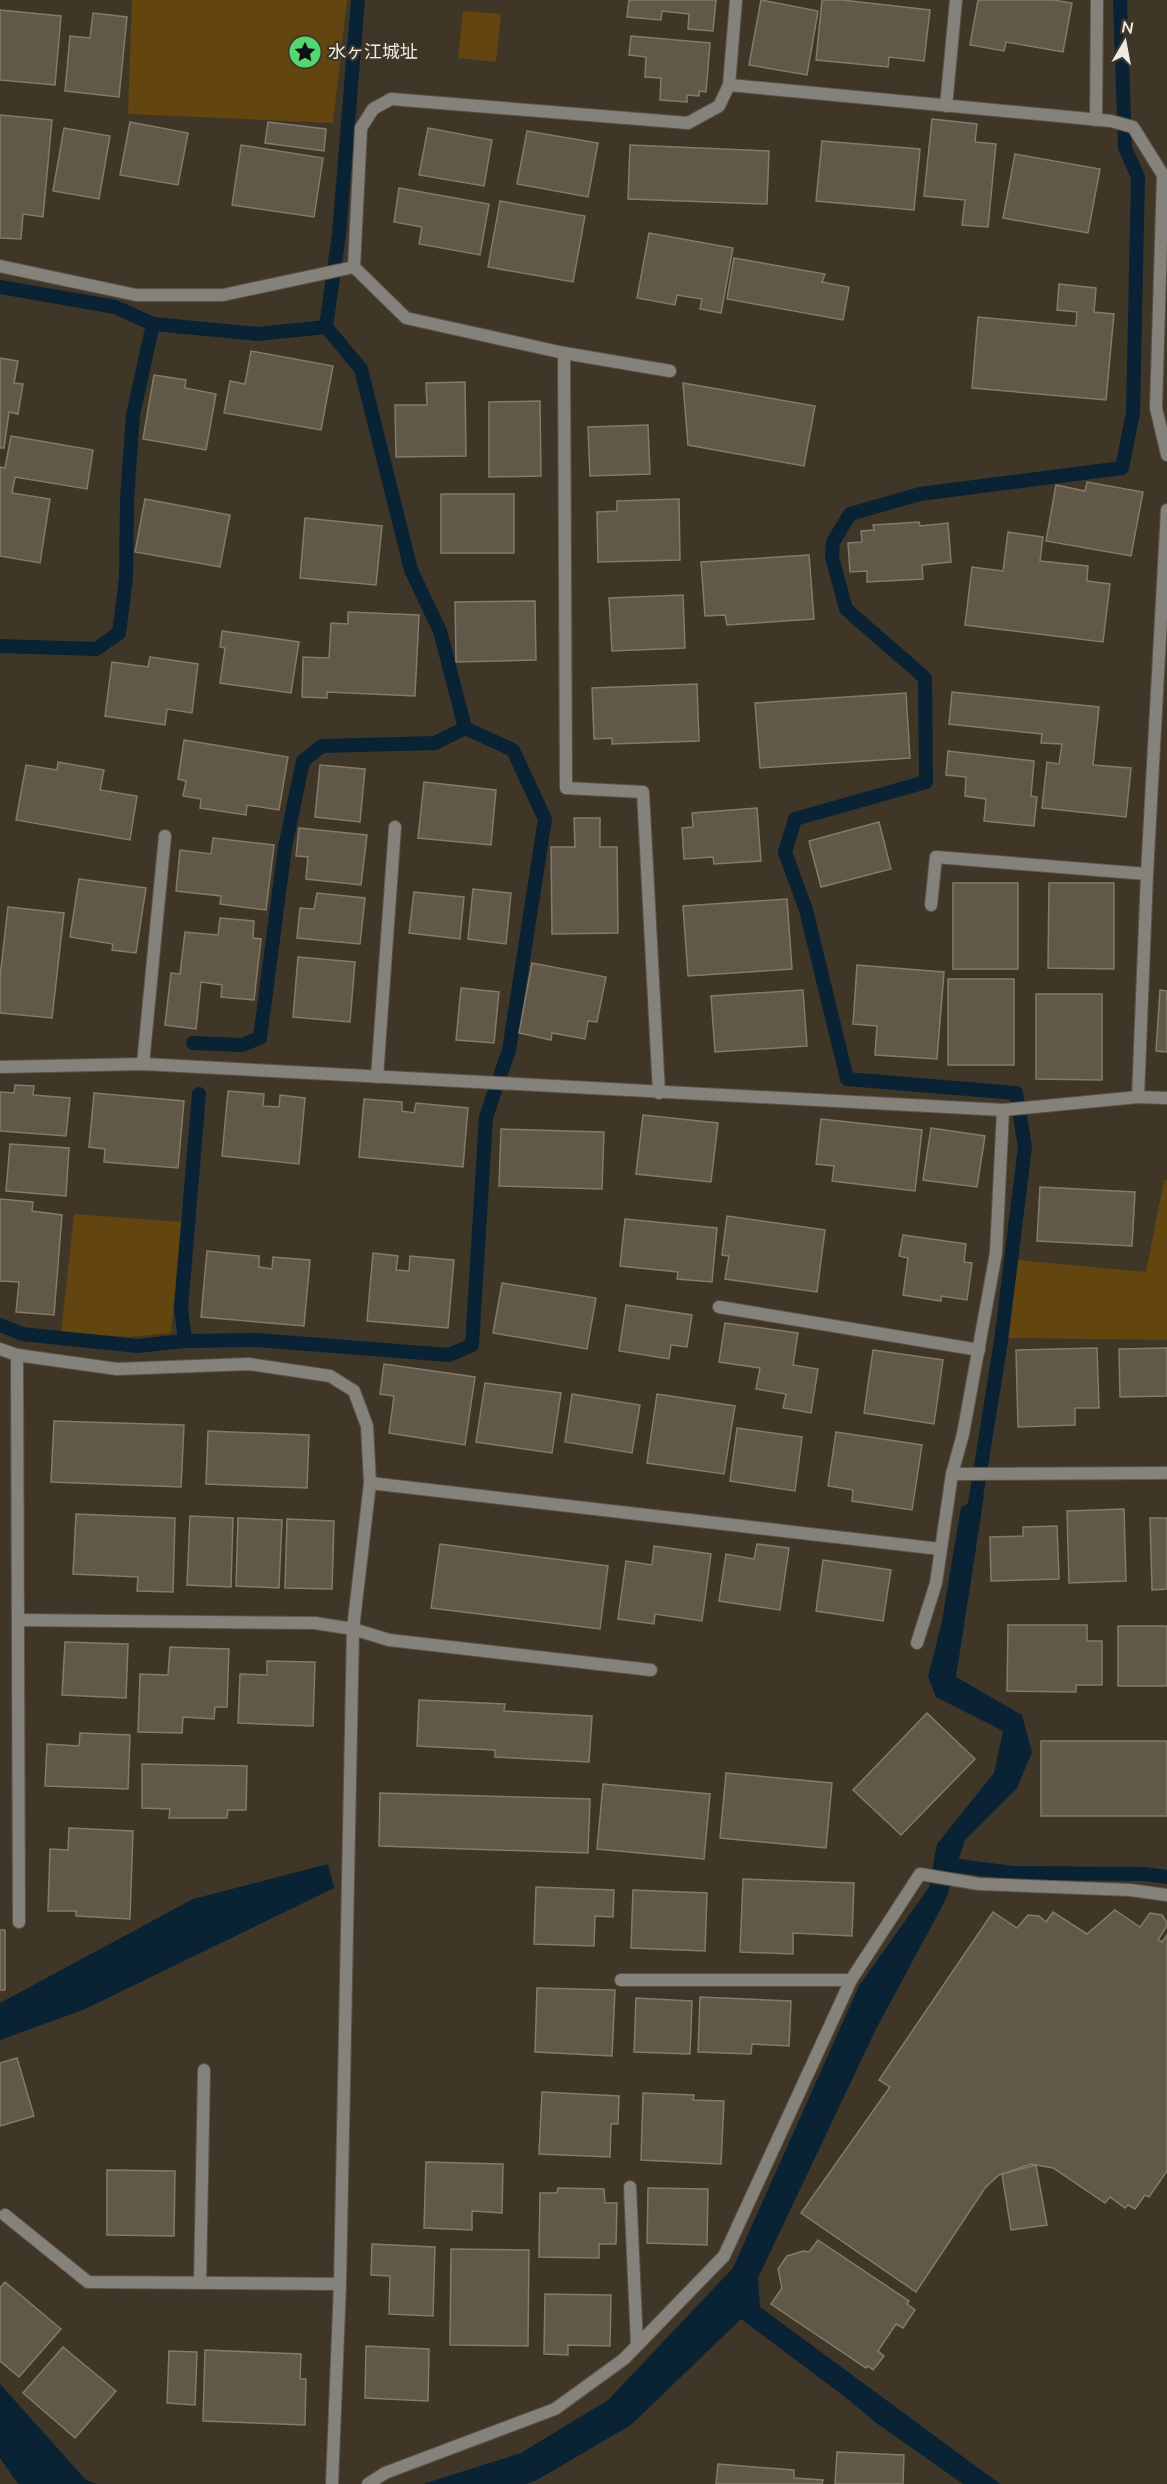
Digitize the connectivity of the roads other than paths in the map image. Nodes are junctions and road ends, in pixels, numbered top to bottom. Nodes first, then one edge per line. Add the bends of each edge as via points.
1 (736, 0) edge
2 (956, 0) edge
3 (1097, 0) edge
4 (729, 85) junction
5 (946, 106) junction
6 (1096, 120) junction
7 (1165, 174) edge
8 (0, 266) edge
9 (349, 268) junction
10 (564, 353) junction
11 (670, 371) dead end
12 (1167, 455) edge
13 (1167, 510) edge
14 (395, 827) dead end
15 (165, 836) dead end
16 (1147, 874) junction
17 (932, 905) dead end
18 (142, 1064) junction
19 (0, 1067) edge
20 (377, 1077) junction
21 (659, 1093) junction
22 (1138, 1097) junction
23 (1167, 1098) edge
24 (1006, 1110) junction
25 (719, 1307) dead end
26 (0, 1349) edge
27 (979, 1350) junction
28 (17, 1355) junction
29 (1167, 1473) edge
30 (952, 1474) junction
31 (370, 1483) junction
32 (940, 1549) junction
33 (18, 1620) junction
34 (353, 1629) junction
35 (916, 1643) dead end
36 (651, 1670) dead end
37 (1167, 1895) edge
38 (19, 1922) dead end
39 (621, 1980) dead end
40 (851, 1980) junction
41 (204, 2070) dead end
42 (630, 2187) dead end
43 (5, 2215) dead end
44 (200, 2283) junction
45 (340, 2284) junction
46 (637, 2345) junction
47 (332, 2484) edge
48 (368, 2484) edge

1 - 4 street
2 - 5 street
3 - 6 street
4 - 5 street
4 - 9 street via 719,106 688,123 391,99 373,109 361,128
5 - 6 street
6 - 7 street via 1133,127
7 - 12 street via 1156,408
8 - 9 street via 136,295 223,295
9 - 10 street via 406,318
10 - 11 street
10 - 21 street via 566,788 643,792
13 - 16 street
14 - 20 street
15 - 18 street
16 - 17 street via 936,857
16 - 22 street
18 - 19 street
18 - 20 street
20 - 21 street
21 - 24 street
22 - 23 street
22 - 24 street
24 - 27 street via 996,1253
25 - 27 street
26 - 28 street
27 - 30 street
28 - 31 street via 117,1369 249,1364 330,1376 354,1391 367,1426
28 - 33 street
29 - 30 street
30 - 32 street
31 - 32 street
31 - 34 street
32 - 35 street via 936,1583
33 - 34 street via 315,1623
33 - 38 street
34 - 36 street via 388,1640
34 - 45 street
37 - 40 street via 979,1884 920,1874
39 - 40 street
40 - 46 street via 724,2256
41 - 44 street
42 - 46 street
43 - 44 street via 88,2282
44 - 45 street
45 - 47 street
46 - 48 street via 624,2359 555,2409 385,2473

